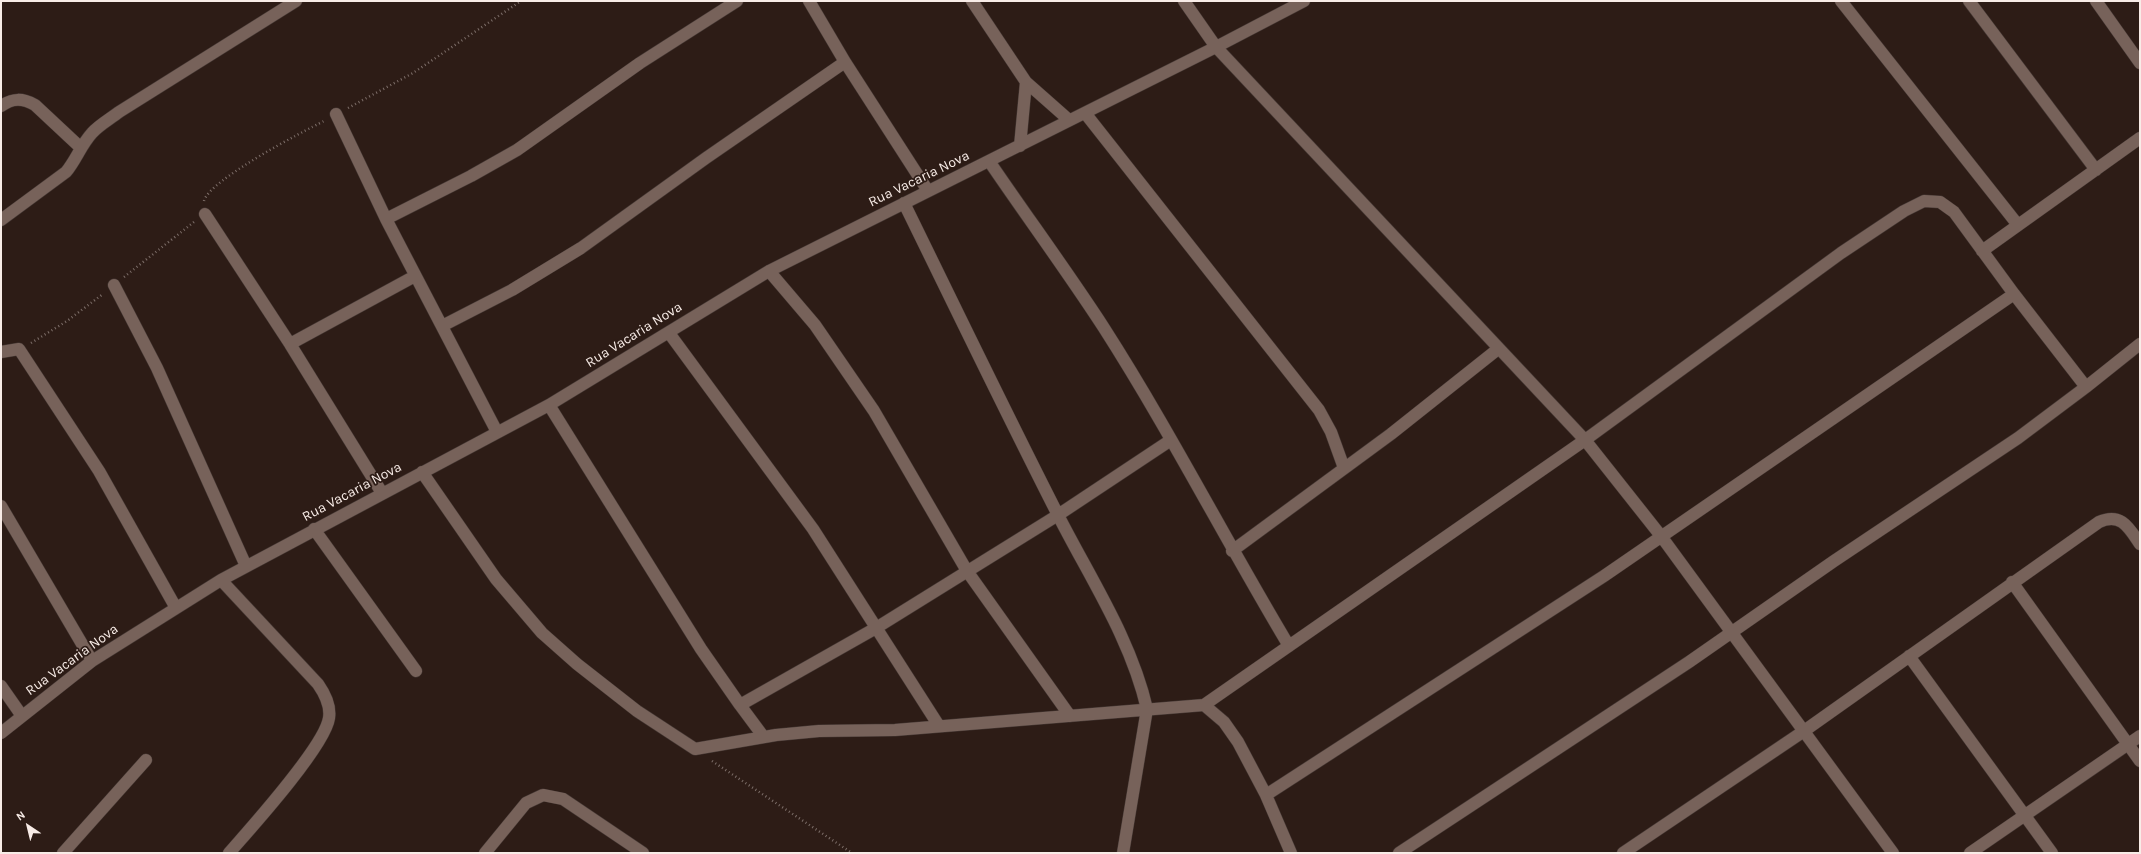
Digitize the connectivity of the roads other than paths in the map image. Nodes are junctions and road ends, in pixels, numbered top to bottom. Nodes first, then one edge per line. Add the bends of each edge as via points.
1 (296, 1) edge
2 (737, 1) edge
3 (809, 1) edge
4 (972, 1) edge
5 (1184, 1) edge
6 (1304, 1) edge
7 (1841, 1) edge
8 (1969, 1) edge
9 (2096, 1) edge
10 (1216, 47) junction
11 (845, 62) junction
12 (2140, 63) edge
13 (1026, 82) junction
14 (1, 106) edge
15 (1085, 113) junction
16 (336, 114) road end
17 (1069, 120) junction
18 (2140, 138) edge
19 (1020, 146) junction
20 (81, 148) junction
21 (989, 161) junction
22 (2096, 170) junction
23 (928, 191) junction
24 (904, 203) junction
25 (205, 214) road end
26 (386, 219) junction
27 (1, 220) edge
28 (2018, 225) junction
29 (1982, 251) junction
30 (769, 271) junction
31 (415, 276) junction
32 (114, 285) dead end
33 (2014, 294) junction
34 (442, 326) junction
35 (668, 333) junction
36 (290, 344) junction
37 (2140, 344) edge
38 (1498, 349) junction
39 (1, 352) edge
40 (2086, 388) junction
41 (549, 405) junction
42 (497, 432) junction
43 (1171, 440) junction
44 (1585, 440) junction
45 (1344, 468) junction
46 (422, 472) junction
47 (382, 493) junction
48 (1, 506) edge
49 (1058, 515) junction
50 (314, 529) junction
51 (1661, 536) junction
52 (2140, 544) edge
53 (1232, 551) junction
54 (246, 566) junction
55 (967, 571) junction
56 (221, 580) junction
57 (2012, 582) junction
58 (176, 608) junction
59 (876, 628) junction
60 (1732, 633) junction
61 (1289, 646) junction
62 (1909, 656) junction
63 (92, 661) junction
64 (416, 670) dead end
65 (1, 686) edge
66 (740, 705) junction
67 (1204, 705) junction
68 (1147, 709) junction
69 (22, 716) junction
70 (1070, 716) junction
71 (939, 726) junction
72 (1804, 731) junction
73 (1, 733) edge
74 (763, 736) junction
75 (2140, 736) edge
76 (2127, 744) junction
77 (146, 760) dead end
78 (2140, 761) edge
79 (1266, 795) junction
80 (2025, 817) junction
81 (70, 851) edge
82 (229, 853) edge
83 (485, 853) edge
84 (643, 853) edge
85 (1123, 853) edge
86 (1291, 853) edge
87 (1399, 853) edge
88 (1623, 853) edge
89 (1893, 853) edge
90 (1970, 853) edge
91 (2052, 853) edge

1 - 20 street via 119,112 92,132
2 - 26 street via 640,63 517,150
3 - 11 street
4 - 13 street
5 - 10 street
6 - 10 street, Rua Vacaria Nova
7 - 28 street
8 - 22 street
9 - 12 street
10 - 15 street, Rua Vacaria Nova
10 - 38 street
11 - 23 street
11 - 34 street via 581,248 512,290
13 - 17 street
13 - 19 street
14 - 20 street via 14,99 35,105
15 - 17 street, Rua Vacaria Nova
15 - 45 street via 1319,410 1331,432
16 - 26 street
17 - 19 street, Rua Vacaria Nova
18 - 22 street
19 - 21 street, Rua Vacaria Nova
20 - 27 street via 66,172
21 - 23 street, Rua Vacaria Nova
21 - 43 street via 1104,328
22 - 28 street
23 - 24 street, Rua Vacaria Nova
24 - 30 street, Rua Vacaria Nova
24 - 49 street
25 - 36 street
26 - 31 street
28 - 29 street
29 - 33 street
29 - 44 street via 1947,206 1932,201 1915,204 1841,253
30 - 35 street, Rua Vacaria Nova
30 - 55 street via 815,326 874,411
31 - 34 street
31 - 36 street
32 - 54 street via 157,368
33 - 40 street
33 - 51 street
34 - 42 street
35 - 41 street, Rua Vacaria Nova
35 - 59 street via 814,529
36 - 47 street
37 - 40 street
38 - 44 street
38 - 45 street via 1392,434
39 - 58 street via 19,349 99,471
40 - 60 street via 2018,438 1834,561
41 - 42 street, Rua Vacaria Nova
41 - 66 street via 697,643
42 - 46 street, Rua Vacaria Nova
43 - 49 street
43 - 53 street
44 - 51 street
44 - 61 street
45 - 53 street
46 - 47 street, Rua Vacaria Nova
46 - 74 street via 496,578 542,633 637,711 695,749
47 - 50 street, Rua Vacaria Nova
48 - 63 street
49 - 55 street
49 - 68 street via 1125,644 1142,687
50 - 54 street, Rua Vacaria Nova
50 - 64 street
51 - 60 street
51 - 79 street via 1604,576
52 - 57 street via 2123,522 2106,519
53 - 61 street
54 - 56 street, Rua Vacaria Nova
55 - 59 street
55 - 70 street
56 - 58 street, Rua Vacaria Nova
56 - 82 street via 318,684 328,701 329,710 327,725 313,750
57 - 62 street
57 - 76 street
58 - 63 street, Rua Vacaria Nova
59 - 66 street
59 - 71 street
60 - 72 street
60 - 87 street
61 - 67 street
62 - 72 street
62 - 80 street
63 - 69 street, Rua Vacaria Nova
65 - 69 street
66 - 74 street
67 - 68 street
67 - 79 street via 1224,722 1238,742
68 - 70 street
68 - 85 street
69 - 73 street, Rua Vacaria Nova
70 - 71 street
71 - 74 street
72 - 88 street
72 - 89 street
75 - 76 street
76 - 78 street
76 - 80 street
77 - 81 street
79 - 86 street
80 - 90 street
80 - 91 street
83 - 84 street via 526,803 542,795 563,799

